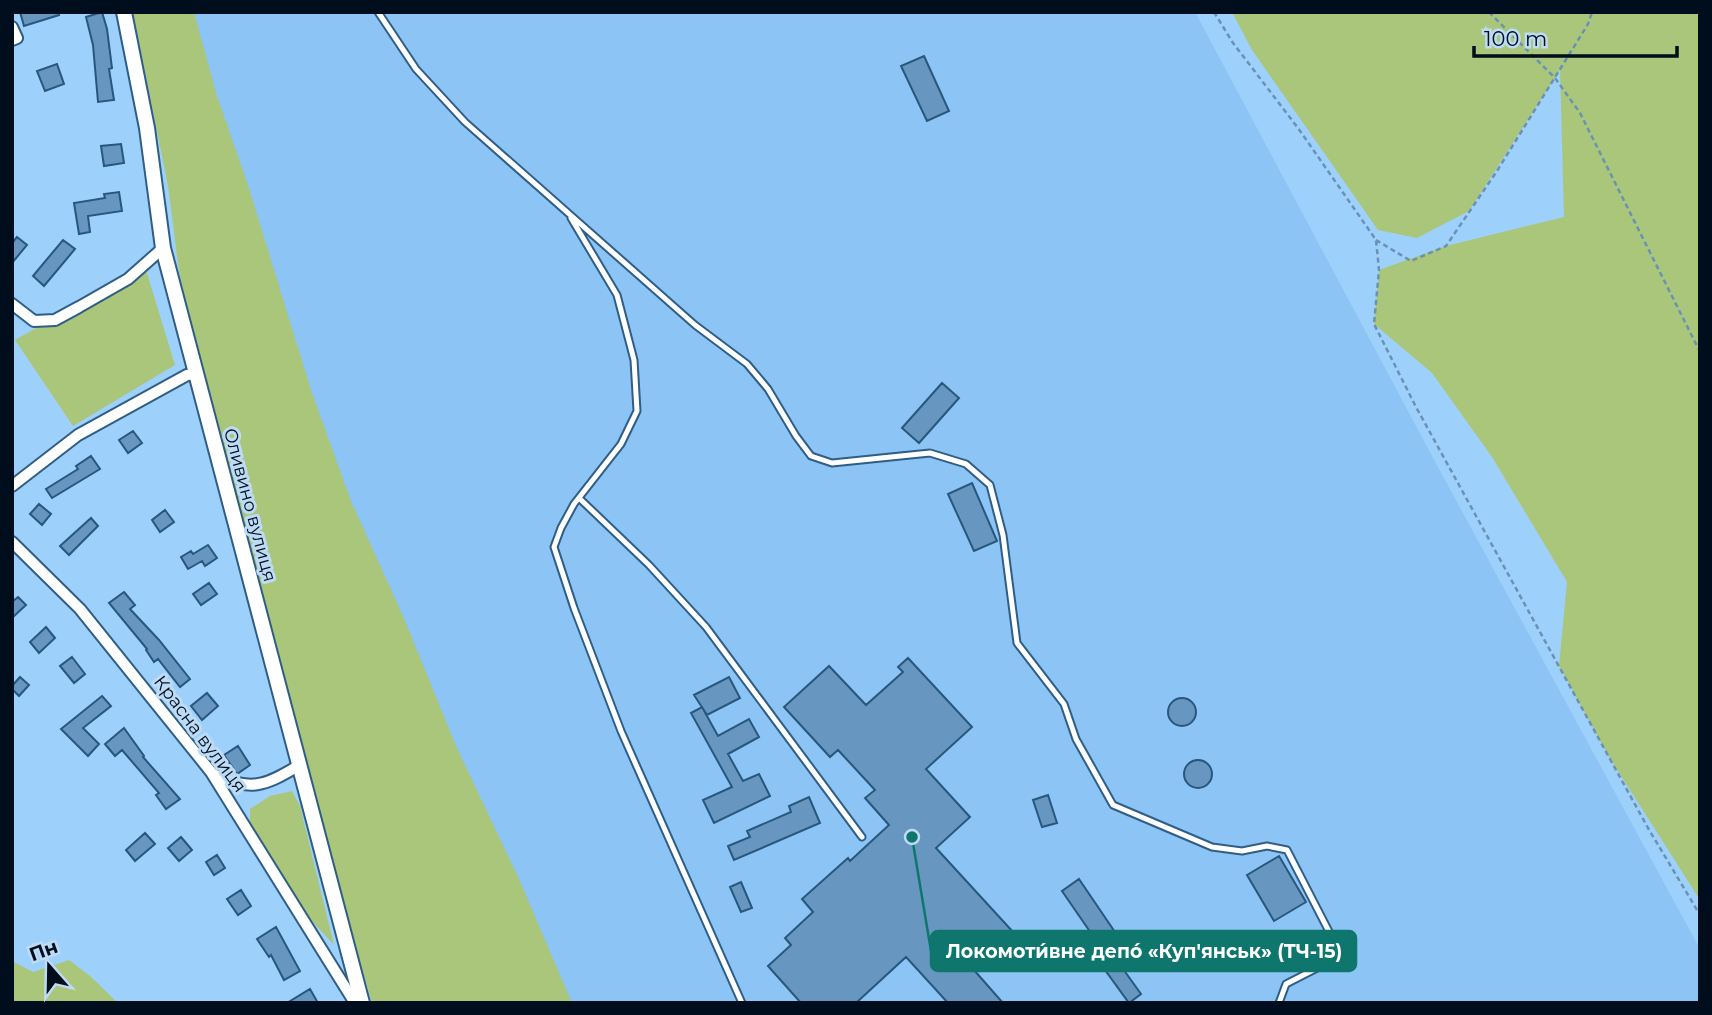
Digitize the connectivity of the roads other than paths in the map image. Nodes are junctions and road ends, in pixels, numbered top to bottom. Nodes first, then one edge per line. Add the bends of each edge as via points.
1 (124, 12) edge
2 (379, 12) edge
3 (568, 213) junction
4 (163, 248) junction
5 (12, 304) edge
6 (195, 374) junction
7 (12, 486) edge
8 (579, 498) junction
9 (12, 542) edge
10 (298, 766) junction
11 (211, 772) junction
12 (862, 836) dead end
13 (355, 1003) edge
14 (362, 1003) edge
15 (742, 1003) edge
16 (1279, 1003) edge

1 - 4 street, Оливино вулиця via 147,128
2 - 3 lane via 415,69 465,122
3 - 8 lane via 617,295 634,360 637,411 621,444
3 - 16 lane via 695,325 747,364 811,456 832,463 930,453 966,464 990,485 1003,535 1017,643 1064,704 1076,739 1113,804 1212,847 1287,850 1339,951 1286,984
4 - 5 street via 128,279 55,320 34,321
4 - 6 street, Оливино вулиця
6 - 7 street via 78,435
6 - 10 street, Оливино вулиця
8 - 12 lane via 706,627
8 - 15 lane via 554,547 621,731
9 - 11 street, Красна вулиця via 80,609
10 - 11 street via 275,780 250,785 234,784
10 - 14 street, Оливино вулиця
11 - 13 street, Красна вулиця

